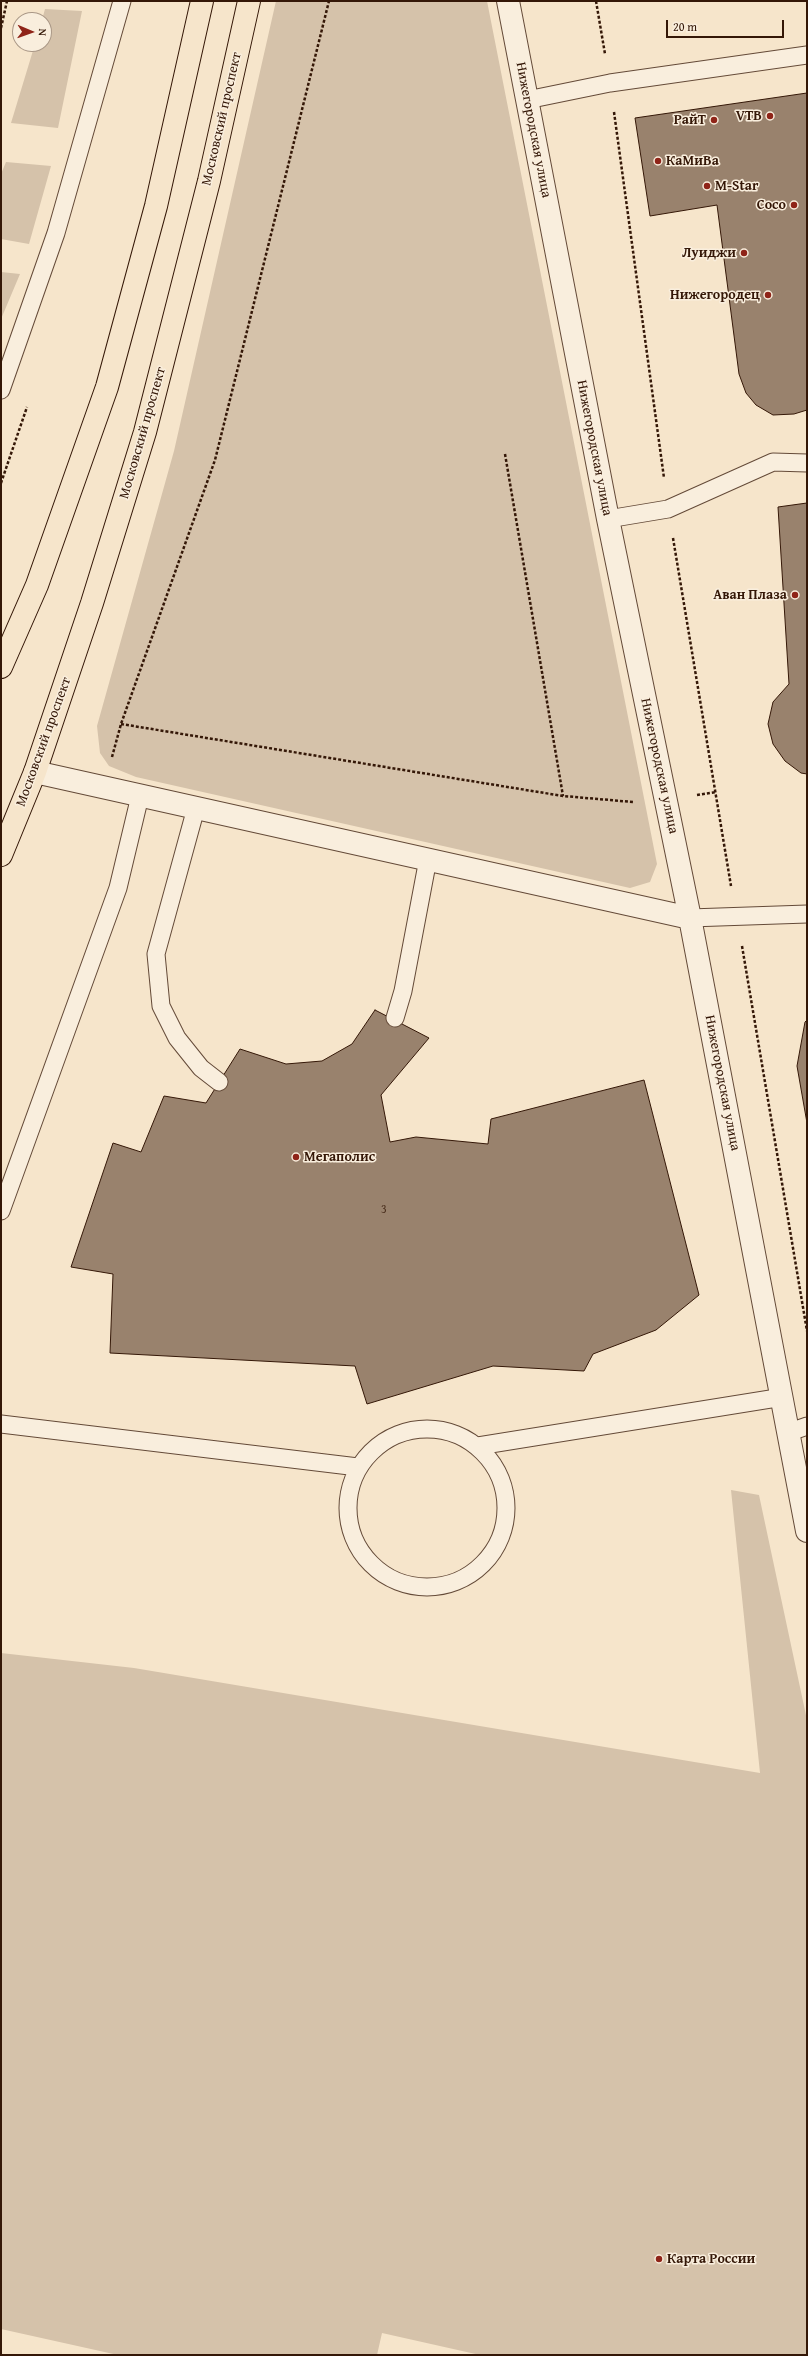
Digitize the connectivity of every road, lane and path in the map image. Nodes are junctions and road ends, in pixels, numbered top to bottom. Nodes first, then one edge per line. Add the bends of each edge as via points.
1 (7, 1) edge
2 (118, 1) edge
3 (202, 1) edge
4 (249, 1) edge
5 (329, 1) edge
6 (508, 1) edge
7 (596, 1) edge
8 (1, 28) edge
9 (807, 55) edge
10 (610, 83) junction
11 (527, 100) junction
12 (1, 390) edge
13 (505, 454) dead end
14 (807, 464) edge
15 (668, 509) junction
16 (608, 519) junction
17 (1, 667) edge
18 (121, 724) junction
19 (111, 759) dead end
20 (35, 772) junction
21 (716, 792) junction
22 (140, 796) junction
23 (563, 796) junction
24 (666, 801) junction
25 (196, 808) junction
26 (1, 855) edge
27 (428, 859) junction
28 (807, 914) edge
29 (736, 917) junction
30 (690, 918) junction
31 (395, 1018) dead end
32 (219, 1082) dead end
33 (1, 1211) edge
34 (807, 1331) edge
35 (783, 1397) junction
36 (1, 1424) edge
37 (798, 1429) edge
38 (478, 1446) junction
39 (358, 1467) junction
40 (807, 1531) edge

1 - 8 path
2 - 12 lane via 56,233
3 - 17 main road via 156,206 107,387 36,585
4 - 20 main road, Московский проспект via 209,181 145,432 92,604
5 - 18 path via 215,460
6 - 11 street, Нижегородская улица
7 - 10 path
9 - 10 lane
10 - 11 lane
10 - 15 path
11 - 16 street, Нижегородская улица
13 - 23 path
14 - 15 lane via 773,462
15 - 16 lane
15 - 21 path
16 - 24 street, Нижегородская улица
18 - 19 path
18 - 23 path
20 - 22 street
20 - 26 main road, Московский проспект
21 - 24 path
21 - 29 path
22 - 25 street
22 - 33 lane via 118,888
23 - 24 path via 646,803
24 - 30 street, Нижегородская улица
25 - 27 street
25 - 32 lane via 156,954 161,1006 177,1038 201,1068
27 - 30 street
27 - 31 lane via 404,991
28 - 29 lane
29 - 30 lane
29 - 34 path
30 - 35 street, Нижегородская улица
35 - 37 street, Нижегородская улица
35 - 38 lane
36 - 39 lane
37 - 40 street, Нижегородская улица
38 - 39 lane via 454,1433 426,1428 399,1432 376,1446
38 - 39 lane via 497,1470 504,1488 506,1513 501,1537 488,1558 470,1575 447,1585 422,1588 398,1582 375,1568 357,1547 348,1521 348,1493

